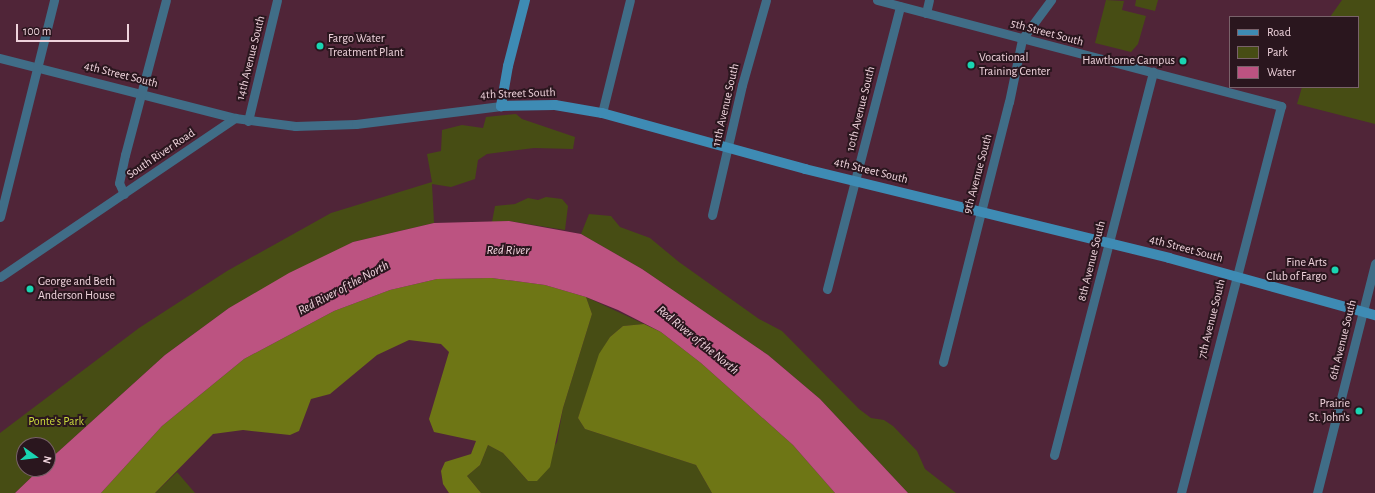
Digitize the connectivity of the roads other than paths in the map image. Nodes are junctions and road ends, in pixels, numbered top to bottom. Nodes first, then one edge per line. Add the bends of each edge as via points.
1 (54, 0) edge
2 (166, 0) edge
3 (277, 0) edge
4 (525, 0) edge
5 (630, 0) edge
6 (766, 0) edge
7 (877, 0) edge
8 (929, 0) edge
9 (1051, 0) edge
10 (900, 6) junction
11 (926, 12) junction
12 (1022, 39) junction
13 (0, 58) edge
14 (37, 67) junction
15 (1153, 72) junction
16 (141, 93) junction
17 (501, 106) junction
18 (1281, 106) joint
19 (602, 113) junction
20 (235, 118) junction
21 (248, 121) junction
22 (728, 148) junction
23 (855, 181) junction
24 (124, 194) junction
25 (981, 211) junction
26 (712, 216) dead end
27 (0, 217) edge
28 (1109, 243) junction
29 (1375, 263) edge
30 (1236, 276) junction
31 (0, 277) edge
32 (827, 289) dead end
33 (1363, 311) junction
34 (1375, 315) edge
35 (943, 362) dead end
36 (1054, 455) dead end
37 (1181, 493) edge
38 (1317, 493) edge

1 - 14 street
2 - 16 street
3 - 21 street, 14th Avenue South
4 - 17 street via 508,66
5 - 19 street
6 - 22 street, 11th Avenue South
7 - 10 street, 5th Street South
8 - 11 street
9 - 12 street, 9th Avenue South
10 - 11 street, 5th Street South
10 - 23 street, 10th Avenue South
11 - 12 street, 5th Street South
12 - 15 street, 5th Street South
12 - 25 street, 9th Avenue South
13 - 14 street, 4th Street South
14 - 16 street, 4th Street South
14 - 27 street
15 - 18 street, 5th Street South
15 - 28 street, 8th Avenue South
16 - 20 street, 4th Street South
16 - 24 street via 119,183
17 - 19 street, 4th Street South via 555,105
17 - 21 street, 4th Street South via 356,124 295,126
18 - 30 street, 7th Avenue South
19 - 22 street, 4th Street South
20 - 21 street
20 - 24 street, South River Road
22 - 23 street, 4th Street South
22 - 26 street, 11th Avenue South
23 - 25 street, 4th Street South
23 - 32 street, 10th Avenue South
24 - 31 street, South River Road
25 - 28 street, 4th Street South
25 - 35 street, 9th Avenue South
28 - 30 street, 4th Street South
28 - 36 street, 8th Avenue South
29 - 33 street, 6th Avenue South
30 - 33 street, 4th Street South
30 - 37 street, 7th Avenue South
33 - 34 street, 4th Street South
33 - 38 street, 6th Avenue South

